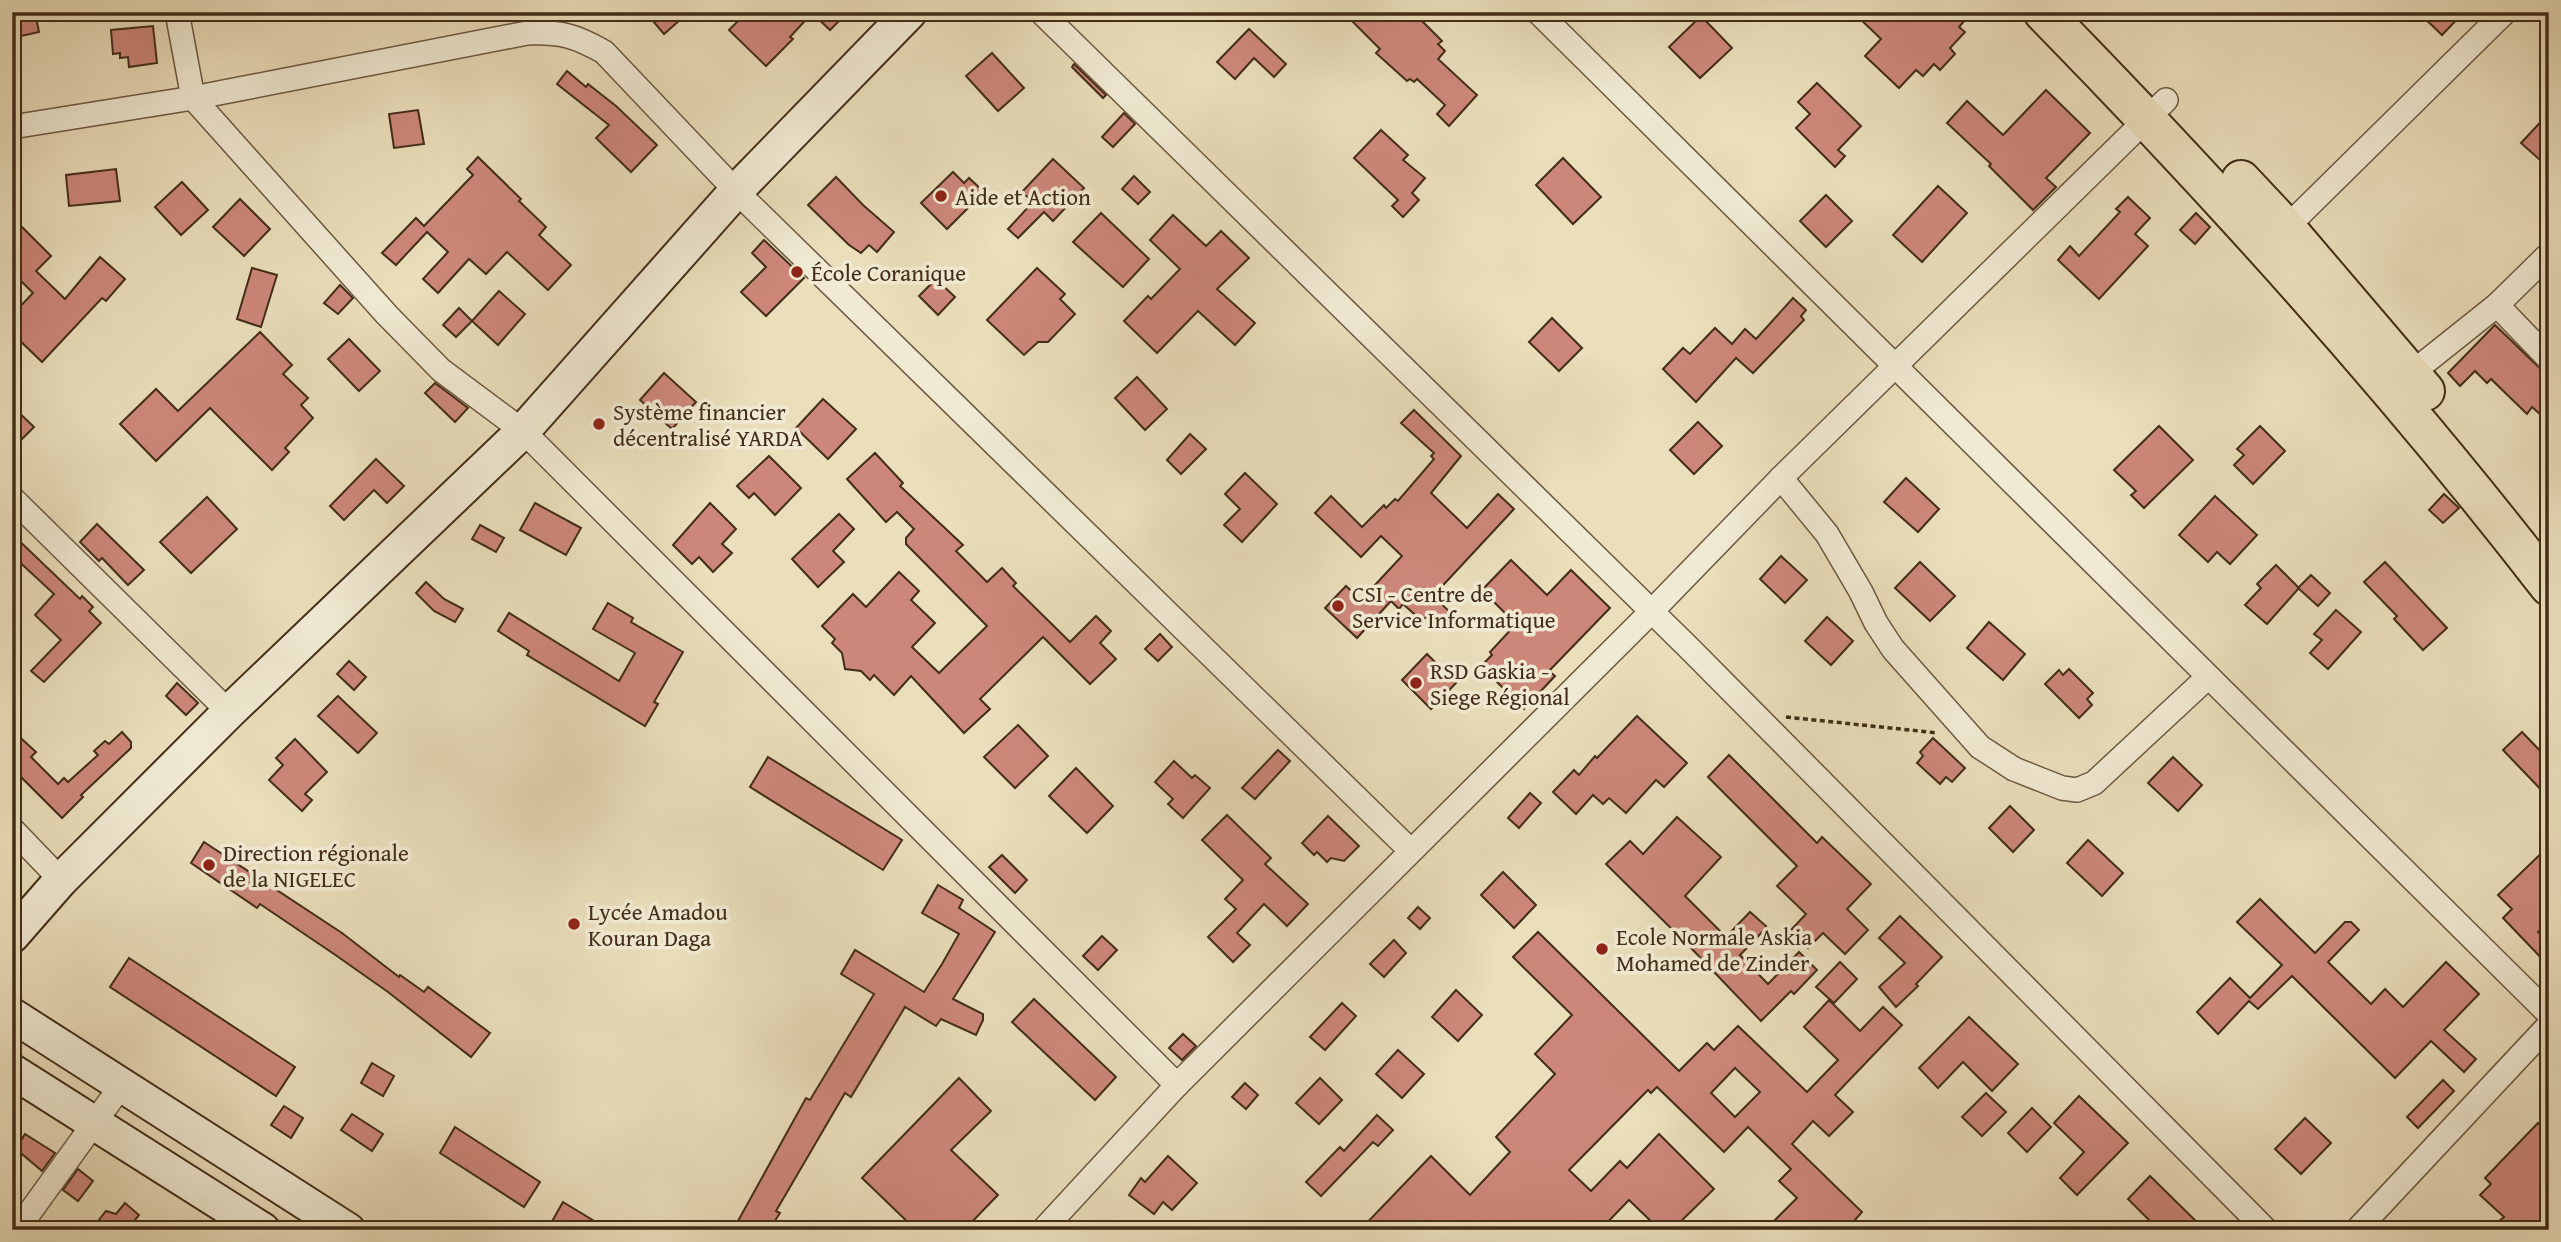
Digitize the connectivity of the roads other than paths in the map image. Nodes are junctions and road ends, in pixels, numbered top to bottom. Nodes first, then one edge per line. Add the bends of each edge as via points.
1 (177, 12) edge
2 (910, 12) edge
3 (1041, 12) edge
4 (1538, 12) edge
5 (2043, 12) edge
6 (2079, 12) edge
7 (2505, 12) edge
8 (193, 98) junction
9 (2156, 109) junction
10 (12, 127) edge
11 (736, 191) junction
12 (2286, 228) junction
13 (2549, 254) edge
14 (2497, 305) junction
15 (2549, 359) edge
16 (1894, 366) junction
17 (2401, 381) junction
18 (523, 431) junction
19 (1781, 478) junction
20 (12, 498) edge
21 (2549, 554) edge
22 (2549, 586) edge
23 (1651, 611) junction
24 (2208, 677) junction
25 (229, 712) junction
26 (12, 829) edge
27 (1411, 851) junction
28 (61, 880) junction
29 (12, 936) edge
30 (2549, 1014) edge
31 (12, 1015) edge
32 (2549, 1025) edge
33 (12, 1071) edge
34 (1177, 1084) junction
35 (121, 1086) junction
36 (96, 1124) junction
37 (17, 1230) edge
38 (263, 1230) edge
39 (348, 1230) edge
40 (1043, 1230) edge
41 (2266, 1230) edge
42 (2357, 1230) edge

1 - 8 street
2 - 11 street
3 - 23 street
4 - 16 street
5 - 9 highway
6 - 9 highway
7 - 12 street
8 - 10 street
8 - 11 street via 513,35 550,32 577,37 604,52
8 - 18 street via 441,370
9 - 12 highway
9 - 16 street
9 - 17 highway via 2260,240
11 - 18 street
11 - 27 street
12 - 17 highway
13 - 14 street
14 - 15 street
14 - 17 street
16 - 19 street
16 - 24 street
17 - 21 highway
17 - 22 highway via 2484,502
18 - 25 street
18 - 34 street
19 - 23 street
19 - 24 street via 1827,534 1893,649 1980,747 2014,769 2062,788 2085,788
20 - 25 street
23 - 27 street
23 - 41 street
24 - 30 street
25 - 28 street
26 - 28 street
27 - 34 street
28 - 29 street
31 - 35 street
32 - 42 street
33 - 36 street
34 - 40 street
35 - 36 street
35 - 39 street
36 - 37 street
36 - 38 street

